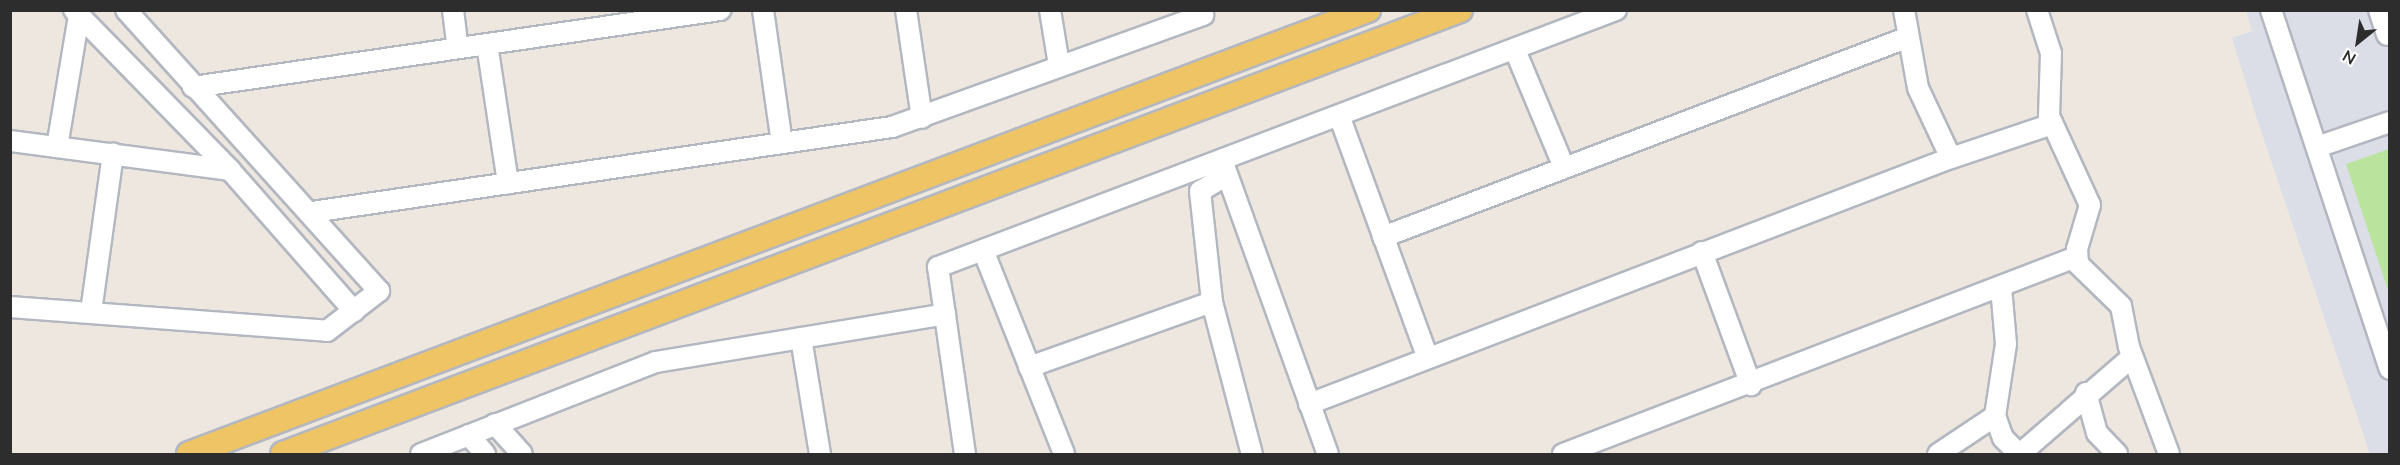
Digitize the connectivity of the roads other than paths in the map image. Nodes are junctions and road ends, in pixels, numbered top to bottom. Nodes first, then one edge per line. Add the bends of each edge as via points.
1 (126, 10) edge
2 (453, 10) edge
3 (720, 10) edge
4 (763, 10) edge
5 (906, 10) edge
6 (1050, 10) edge
7 (1202, 10) edge
8 (1460, 10) edge
9 (1616, 10) edge
10 (1904, 10) edge
11 (2037, 10) edge
12 (2271, 10) edge
13 (2379, 10) edge
14 (1356, 13) edge
15 (76, 14) edge
16 (2387, 34) dead end
17 (1906, 39) junction
18 (487, 44) junction
19 (458, 48) junction
20 (1515, 50) junction
21 (1059, 65) junction
22 (193, 87) junction
23 (922, 118) junction
24 (1340, 118) junction
25 (2390, 122) edge
26 (2052, 124) junction
27 (10, 141) edge
28 (782, 143) junction
29 (57, 147) junction
30 (2317, 147) junction
31 (113, 154) junction
32 (1951, 158) junction
33 (1224, 167) junction
34 (1564, 167) junction
35 (230, 171) junction
36 (508, 183) junction
37 (312, 212) junction
38 (1383, 237) junction
39 (983, 250) junction
40 (1702, 252) junction
41 (2076, 257) junction
42 (2001, 287) junction
43 (1212, 302) junction
44 (10, 307) edge
45 (354, 311) junction
46 (91, 312) junction
47 (945, 314) junction
48 (801, 338) junction
49 (1427, 356) junction
50 (2132, 357) junction
51 (1029, 367) junction
52 (2390, 369) edge
53 (1751, 386) junction
54 (2086, 393) junction
55 (1310, 404) junction
56 (1995, 416) junction
57 (2053, 422) junction
58 (495, 424) junction
59 (2097, 433) junction
60 (469, 435) junction
61 (189, 454) edge
62 (283, 454) edge
63 (421, 454) edge
64 (485, 454) edge
65 (522, 454) edge
66 (820, 454) edge
67 (965, 454) edge
68 (1064, 454) edge
69 (1252, 454) edge
70 (1328, 454) edge
71 (1563, 454) edge
72 (1938, 454) edge
73 (2019, 454) edge
74 (2117, 454) edge
75 (2169, 454) edge

1 - 22 street
2 - 19 street
3 - 18 street
4 - 28 street
5 - 23 street
6 - 21 street
7 - 21 street via 1203,15
8 - 62 main road
9 - 20 street
10 - 17 street
11 - 26 street via 2051,53
12 - 30 street
13 - 16 street
14 - 61 main road
15 - 29 street
15 - 35 street
17 - 32 street via 1918,88
17 - 34 street
18 - 19 street
18 - 36 street
19 - 22 street
20 - 24 street
20 - 34 street
21 - 23 street
22 - 37 street
23 - 28 street
24 - 33 street
24 - 38 street
25 - 30 street
26 - 32 street
26 - 41 street via 2090,206
27 - 29 street
28 - 36 street
29 - 31 street
30 - 52 street
31 - 35 street
31 - 46 street
32 - 40 street
33 - 39 street
33 - 43 street via 1200,191
33 - 55 street
34 - 38 street
35 - 45 street
36 - 37 street
37 - 45 street via 379,291
38 - 49 street
39 - 47 street via 938,267
39 - 51 street
40 - 49 street
40 - 53 street
41 - 42 street
41 - 50 street via 2085,274 2121,306
42 - 53 street
42 - 56 street via 2006,344
43 - 51 street
43 - 69 street
44 - 46 street
45 - 46 street via 327,331
47 - 48 street
47 - 67 street
48 - 58 street via 656,362
48 - 66 street
49 - 55 street
50 - 54 street
50 - 75 street
51 - 68 street
53 - 71 street
54 - 57 street
54 - 59 street
55 - 70 street
56 - 72 street
56 - 73 street via 2003,438
57 - 59 street
57 - 73 street
58 - 60 street
58 - 65 street
59 - 74 street
60 - 63 street
60 - 64 street

